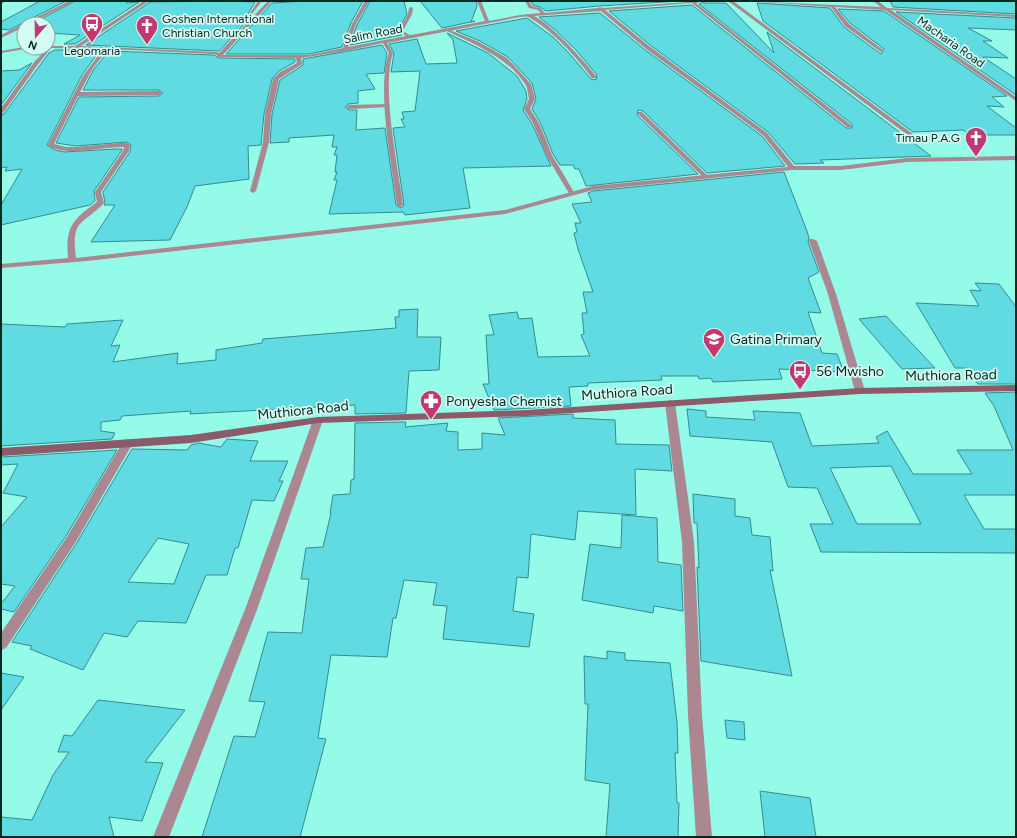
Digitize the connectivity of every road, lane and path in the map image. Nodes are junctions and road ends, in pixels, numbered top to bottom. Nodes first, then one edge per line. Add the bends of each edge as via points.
1 (4, 1) edge
2 (72, 1) edge
3 (147, 1) edge
4 (260, 1) edge
5 (270, 1) edge
6 (367, 1) edge
7 (479, 1) edge
8 (527, 1) edge
9 (701, 1) edge
10 (730, 1) edge
11 (750, 1) edge
12 (875, 1) edge
13 (1, 2) edge
14 (692, 2) edge
15 (629, 3) edge
16 (832, 6) junction
17 (909, 6) dead end
18 (411, 8) dead end
19 (600, 8) junction
20 (886, 9) junction
21 (912, 10) junction
22 (543, 13) junction
23 (528, 15) junction
24 (41, 16) edge
25 (1016, 16) edge
26 (246, 17) dead end
27 (486, 21) junction
28 (242, 23) dead end
29 (16, 28) edge
30 (447, 29) junction
31 (1, 36) edge
32 (409, 37) junction
33 (384, 42) junction
34 (77, 46) junction
35 (56, 47) edge
36 (107, 47) junction
37 (16, 50) edge
38 (345, 50) junction
39 (882, 51) dead end
40 (1, 52) edge
41 (217, 55) junction
42 (42, 56) edge
43 (298, 57) junction
44 (594, 77) dead end
45 (159, 93) dead end
46 (76, 94) junction
47 (10, 98) junction
48 (1, 99) edge
49 (1016, 99) edge
50 (387, 106) junction
51 (349, 107) dead end
52 (1, 112) edge
53 (640, 113) dead end
54 (849, 126) dead end
55 (911, 135) dead end
56 (1016, 158) edge
57 (792, 168) junction
58 (705, 176) junction
59 (253, 191) dead end
60 (572, 194) junction
61 (400, 205) dead end
62 (813, 241) dead end
63 (72, 260) junction
64 (1, 266) edge
65 (1016, 388) edge
66 (860, 391) junction
67 (670, 403) junction
68 (318, 420) junction
69 (128, 443) junction
70 (1, 452) edge
71 (1, 644) edge
72 (161, 837) edge
73 (704, 837) edge

1 - 13 street
2 - 24 street
3 - 34 street
4 - 26 street
5 - 41 street
6 - 38 street via 350,31
7 - 27 street
8 - 22 street via 530,6
9 - 14 street, Salim Road
10 - 55 street
11 - 16 street
12 - 20 street, Macharia Road
14 - 15 street, Salim Road
14 - 54 street
15 - 19 street, Salim Road
16 - 20 street
16 - 39 street via 847,25
17 - 21 street
18 - 32 street via 401,29 403,34
19 - 22 street, Salim Road
19 - 57 street via 647,47 765,134
20 - 21 street
20 - 49 street, Macharia Road
21 - 25 street
22 - 23 street, Salim Road
23 - 27 street, Salim Road
23 - 44 street via 584,62
27 - 30 street, Salim Road
28 - 41 street
29 - 31 street
30 - 32 street, Salim Road
30 - 60 street via 494,52 528,84 532,99 527,109
32 - 33 street, Salim Road
33 - 38 street, Salim Road
33 - 50 street via 391,53 387,64
34 - 35 street, Salim Road
34 - 36 street, Salim Road
36 - 41 street, Salim Road
36 - 46 street via 98,56
37 - 40 street
38 - 43 street, Salim Road
41 - 43 street, Salim Road
42 - 47 street
43 - 59 street via 300,63 283,71 276,79 268,114 266,142
45 - 46 street
46 - 63 street via 51,145 72,149 120,144 127,145 127,148 98,192 101,203 76,221 69,239
47 - 48 street
47 - 52 street
50 - 51 street
50 - 61 street
53 - 58 street
56 - 57 street via 907,160 841,168
57 - 58 street
58 - 60 street via 593,188
60 - 63 street via 505,212
62 - 66 street via 832,294
63 - 64 street
65 - 66 street, Muthiora Road
66 - 67 street, Muthiora Road
67 - 68 street, Muthiora Road via 527,413
67 - 73 street via 688,542 695,715
68 - 69 street, Muthiora Road via 191,439
68 - 72 street via 252,607
69 - 70 street, Muthiora Road
69 - 71 street via 71,540

